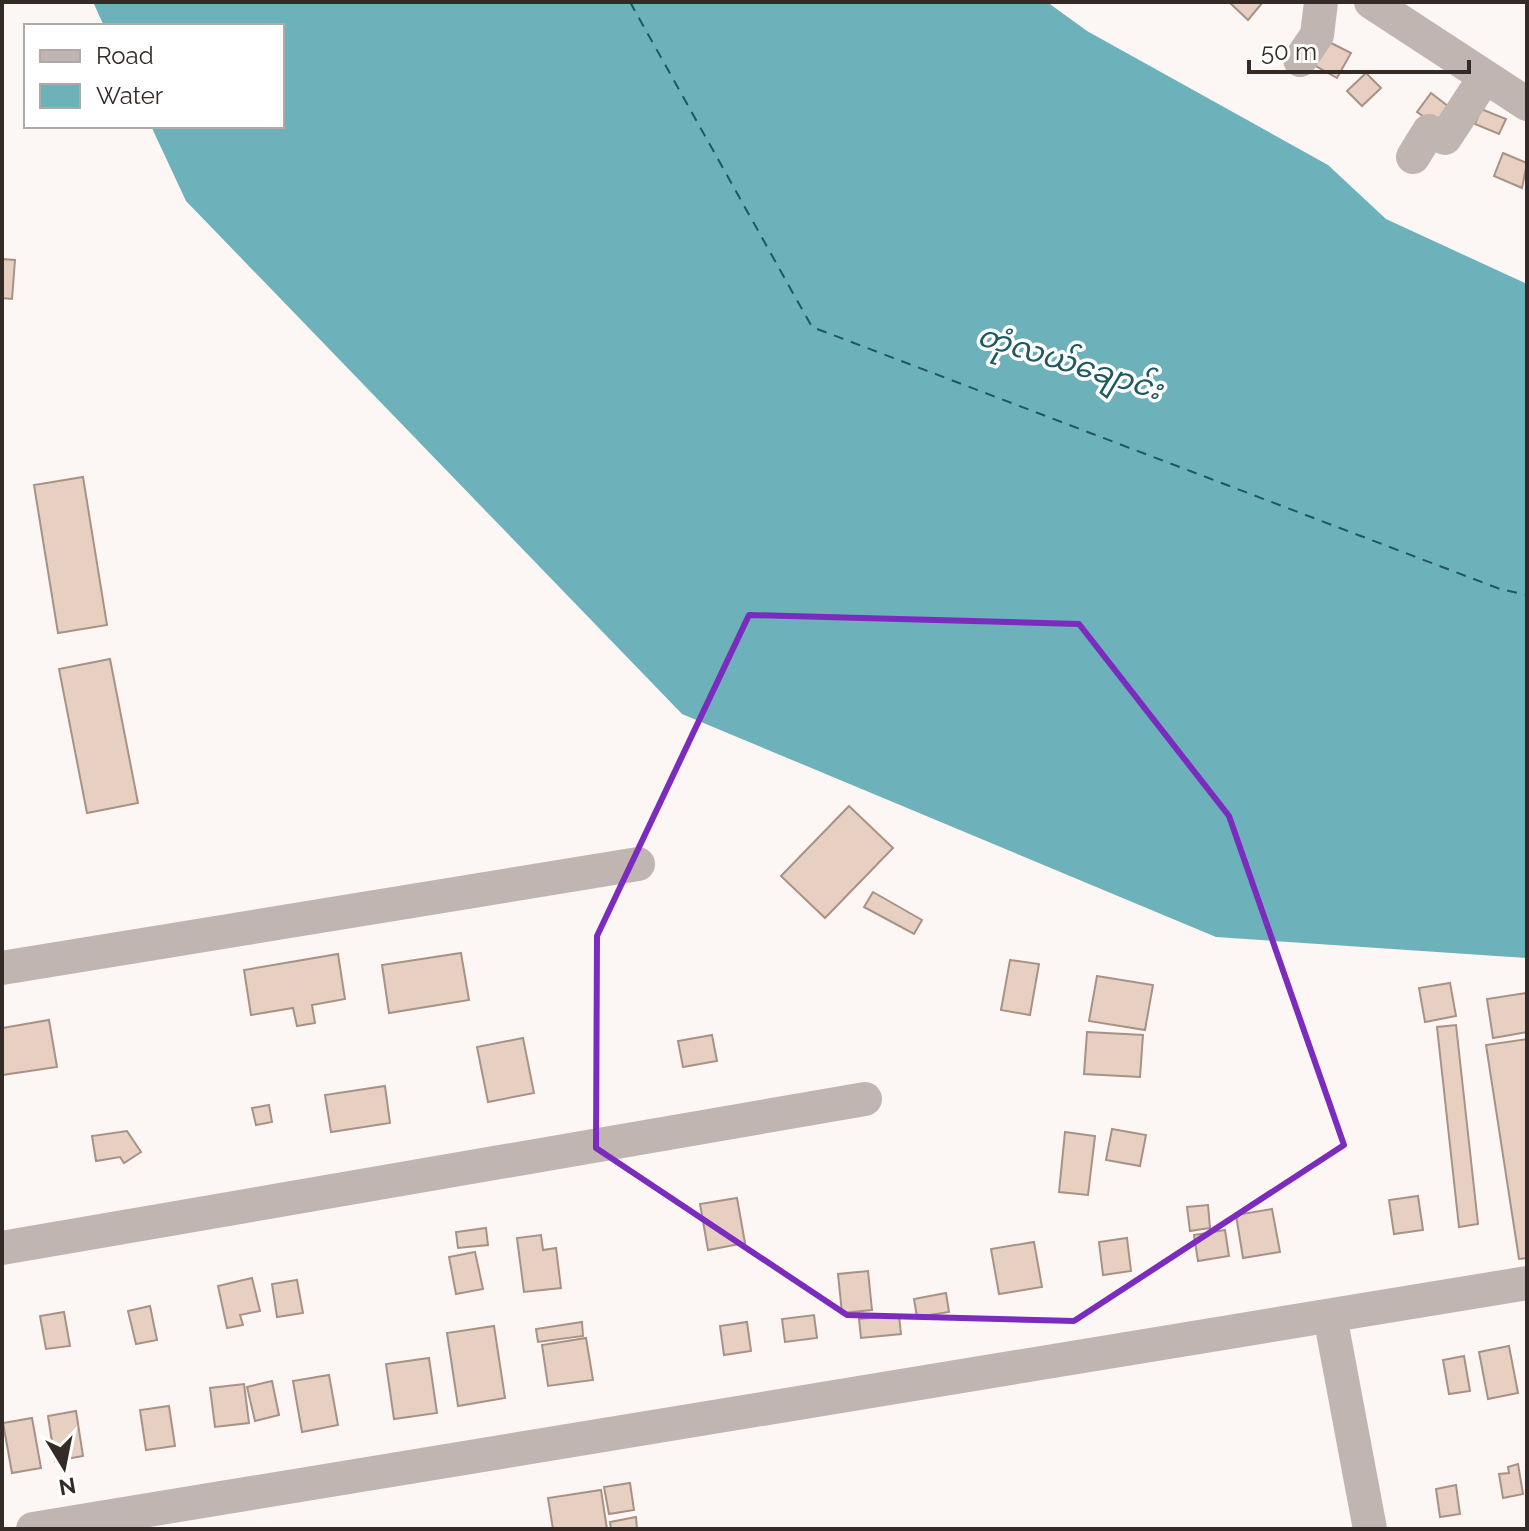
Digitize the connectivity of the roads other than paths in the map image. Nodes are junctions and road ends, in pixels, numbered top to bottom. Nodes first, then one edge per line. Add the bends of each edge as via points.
1 (1321, 2) edge
2 (1371, 2) edge
3 (1300, 60) dead end
4 (1485, 77) junction
5 (1527, 104) edge
6 (1413, 157) dead end
7 (638, 864) dead end
8 (2, 968) edge
9 (865, 1099) dead end
10 (2, 1248) edge
11 (1527, 1283) edge
12 (1330, 1316) junction
13 (33, 1529) edge
14 (1370, 1529) edge

1 - 3 street via 1317,35
2 - 4 street
4 - 5 street
4 - 6 street via 1445,138 1429,131
7 - 8 street
9 - 10 street
11 - 12 street
12 - 13 street
12 - 14 street

